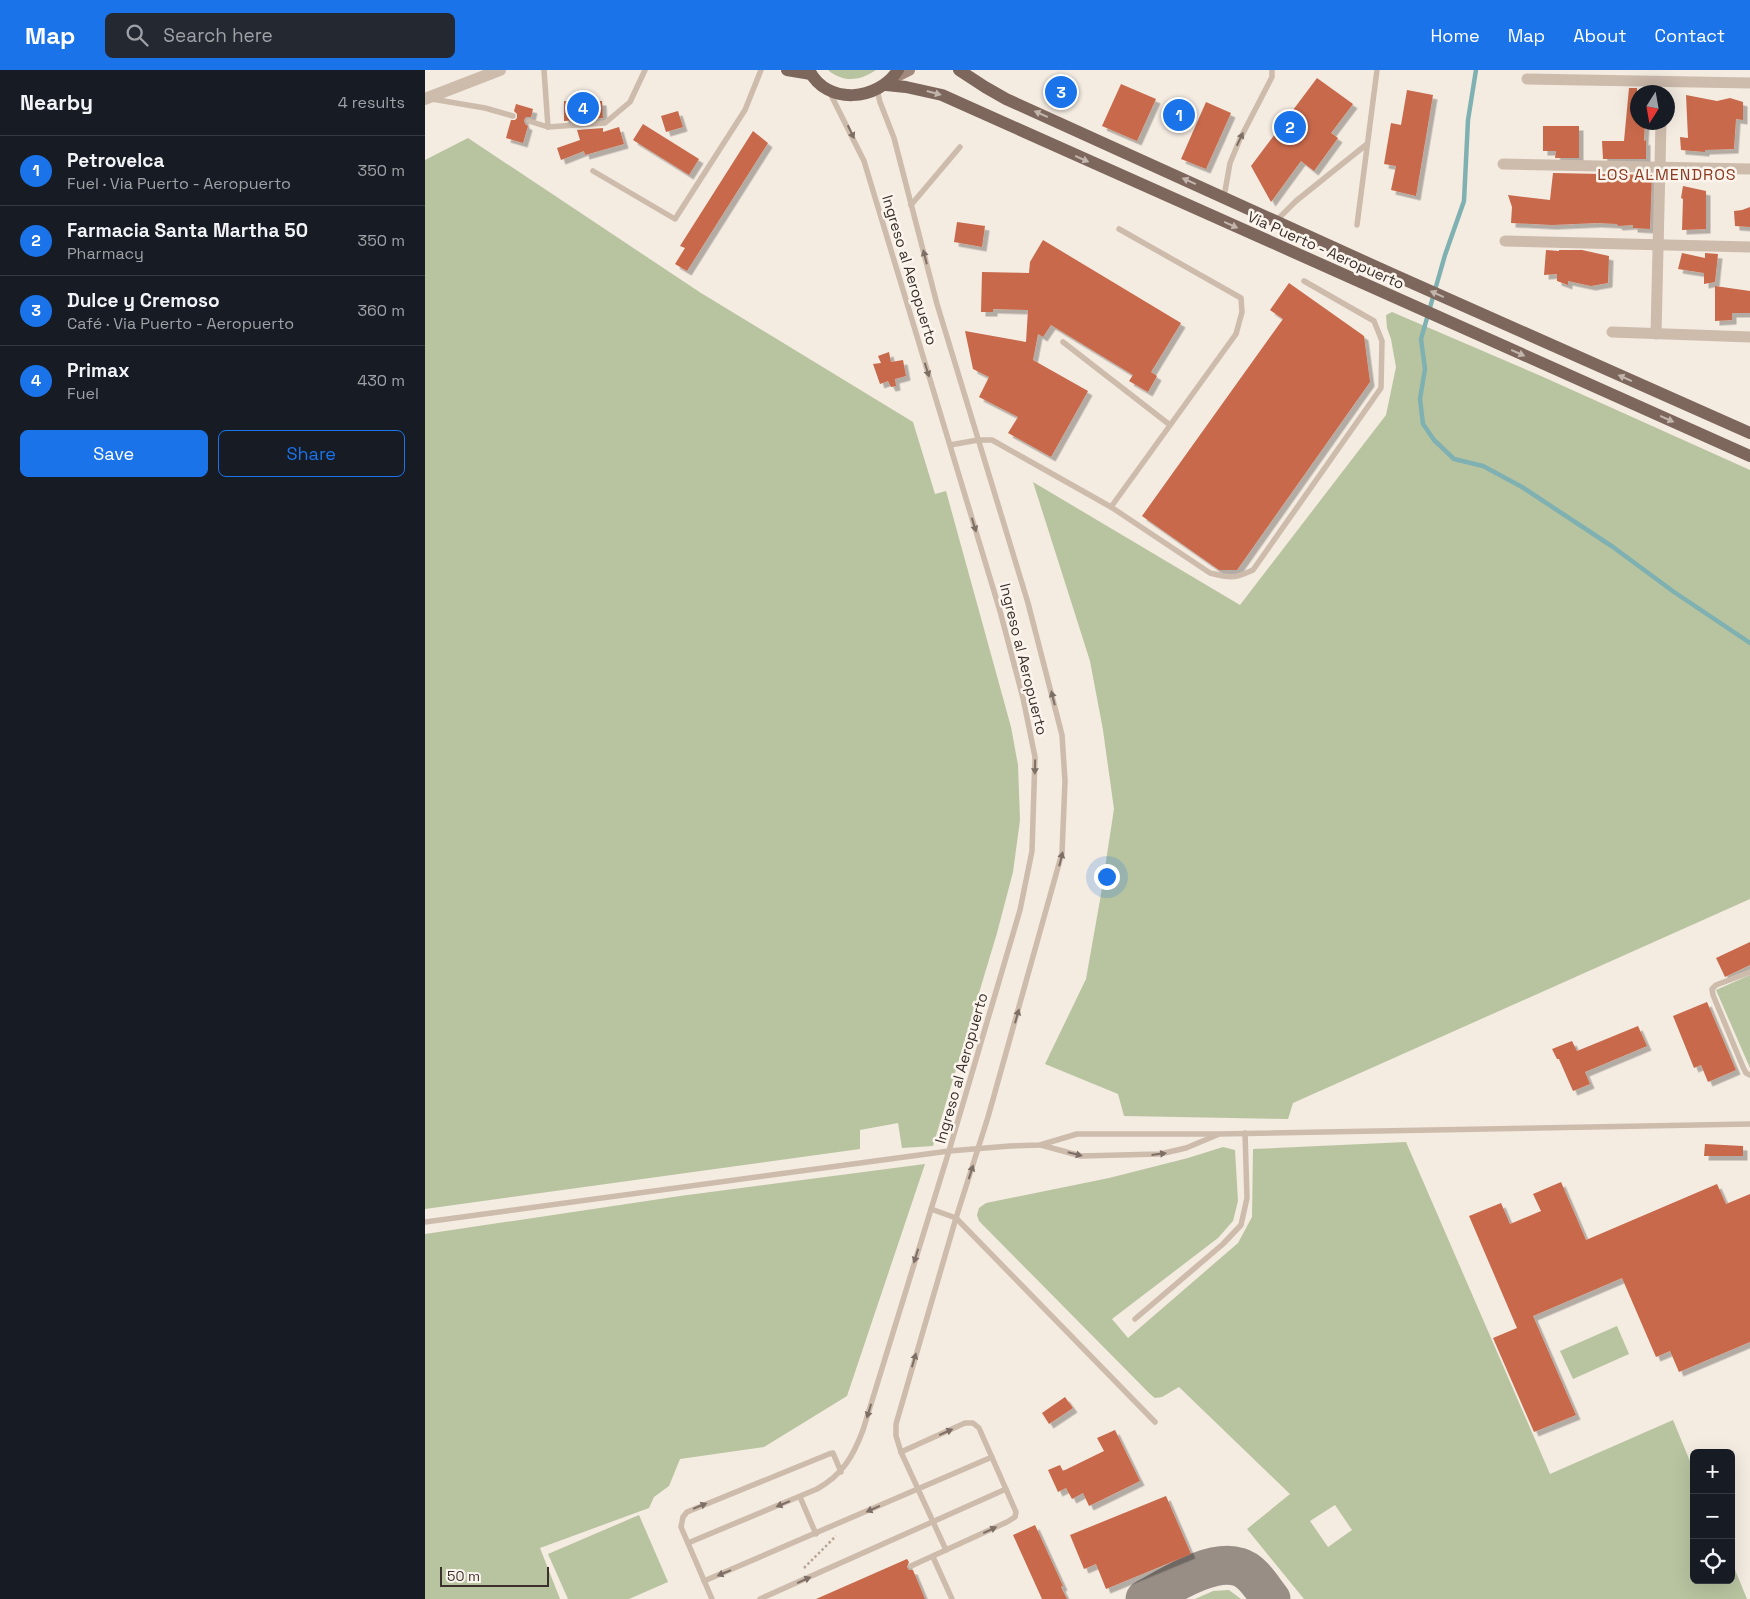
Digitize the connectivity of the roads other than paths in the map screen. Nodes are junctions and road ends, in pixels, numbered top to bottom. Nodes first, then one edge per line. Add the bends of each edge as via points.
1 (500, 70) edge
2 (544, 70) edge
3 (645, 70) edge
4 (761, 70) edge
5 (787, 70) edge
6 (909, 70) edge
7 (959, 70) edge
8 (1272, 70) edge
9 (1377, 70) edge
10 (810, 72) edge
11 (1527, 79) dead end
12 (888, 81) edge
13 (1750, 83) edge
14 (1630, 85) edge
15 (1675, 86) edge
16 (828, 89) junction
17 (426, 99) edge
18 (513, 116) dead end
19 (529, 121) dead end
20 (548, 127) junction
21 (1661, 130) edge
22 (1367, 144) junction
23 (960, 147) dead end
24 (1503, 164) dead end
25 (1660, 168) junction
26 (1750, 169) edge
27 (593, 170) dead end
28 (1224, 197) junction
29 (911, 205) junction
30 (1276, 221) junction
31 (1357, 225) dead end
32 (1119, 229) dead end
33 (1505, 241) dead end
34 (1657, 245) junction
35 (1750, 247) edge
36 (1304, 280) dead end
37 (1612, 332) dead end
38 (1656, 334) junction
39 (1750, 337) edge
40 (1063, 342) dead end
41 (1170, 424) junction
42 (1750, 433) edge
43 (978, 440) junction
44 (950, 445) junction
45 (1750, 456) edge
46 (1111, 507) junction
47 (1750, 972) edge
48 (1750, 1074) edge
49 (1750, 1124) edge
50 (1245, 1133) junction
51 (1219, 1134) junction
52 (1040, 1145) junction
53 (979, 1148) junction
54 (949, 1152) junction
55 (931, 1209) junction
56 (957, 1218) junction
57 (425, 1222) edge
58 (1135, 1319) dead end
59 (1155, 1422) dead end
60 (901, 1452) junction
61 (992, 1457) junction
62 (841, 1472) junction
63 (918, 1489) junction
64 (1006, 1489) junction
65 (800, 1497) junction
66 (933, 1522) junction
67 (815, 1534) junction
68 (688, 1543) junction
69 (946, 1550) junction
70 (933, 1556) junction
71 (911, 1566) dead end
72 (704, 1581) junction
73 (712, 1599) edge
74 (760, 1599) edge
75 (952, 1599) edge

1 - 17 street
2 - 20 lane
3 - 20 lane via 630,102 605,123
4 - 27 lane via 745,110 675,219
5 - 10 main road
6 - 12 main road
28 -> 7 main road, Via Puerto - Aeropuerto via 1007,99
28 -> 8 lane via 1230,163 1272,77
9 - 22 lane
10 - 16 main road
11 - 14 street
12 - 16 main road via 865,94 852,96
12 - 29 lane, Ingreso al Aeropuerto via 880,102 894,138
12 -> 45 main road, Via Puerto - Aeropuerto via 942,95
13 - 15 street
16 -> 44 lane, Ingreso al Aeropuerto via 864,161
17 - 18 lane
19 - 20 lane
21 - 25 street
22 - 30 lane
22 - 31 lane
23 - 29 lane
24 - 25 street
25 - 26 street
25 - 34 street
28 - 30 main road, Via Puerto - Aeropuerto
43 -> 29 lane, Ingreso al Aeropuerto
42 -> 30 main road, Via Puerto - Aeropuerto
32 - 41 lane via 1241,298 1242,312 1236,334
33 - 34 street
34 - 35 street
34 - 38 street
36 - 46 lane via 1374,321 1382,341 1381,388 1253,570 1239,577 1210,573
37 - 38 street
38 - 39 street
40 - 41 lane
41 - 46 lane
43 - 44 lane
43 - 46 lane via 991,440
53 -> 43 lane, Ingreso al Aeropuerto via 1063,853 1065,781 1062,735 1050,684
44 -> 54 lane, Ingreso al Aeropuerto via 1002,619 1035,757 1032,851 1020,910
47 - 48 lane via 1712,989 1743,1067
49 - 50 lane
50 - 51 lane
50 - 58 lane via 1247,1198 1241,1225
51 - 52 lane via 1077,1134
52 -> 51 lane via 1081,1156 1160,1154
52 - 53 lane
53 - 54 lane
56 -> 53 lane, Ingreso al Aeropuerto
54 - 55 lane, Ingreso al Aeropuerto
54 - 57 lane
55 - 56 lane
55 -> 62 lane, Ingreso al Aeropuerto via 863,1430
56 - 59 lane
60 -> 56 lane, Ingreso al Aeropuerto via 896,1424
60 -> 61 lane via 965,1423 973,1423 979,1428
60 - 63 lane
61 - 63 lane
61 - 64 lane
62 - 65 lane via 830,1482
68 -> 62 lane via 681,1524 690,1510 829,1454 835,1456
63 - 66 lane
63 -> 67 lane
64 - 66 lane
69 -> 64 lane via 1015,1516 1015,1508
65 - 67 lane
65 -> 68 lane
66 - 69 lane
74 -> 66 lane
67 -> 72 lane
68 - 72 lane
69 - 70 lane
70 - 71 lane
70 - 75 lane
72 - 73 lane

